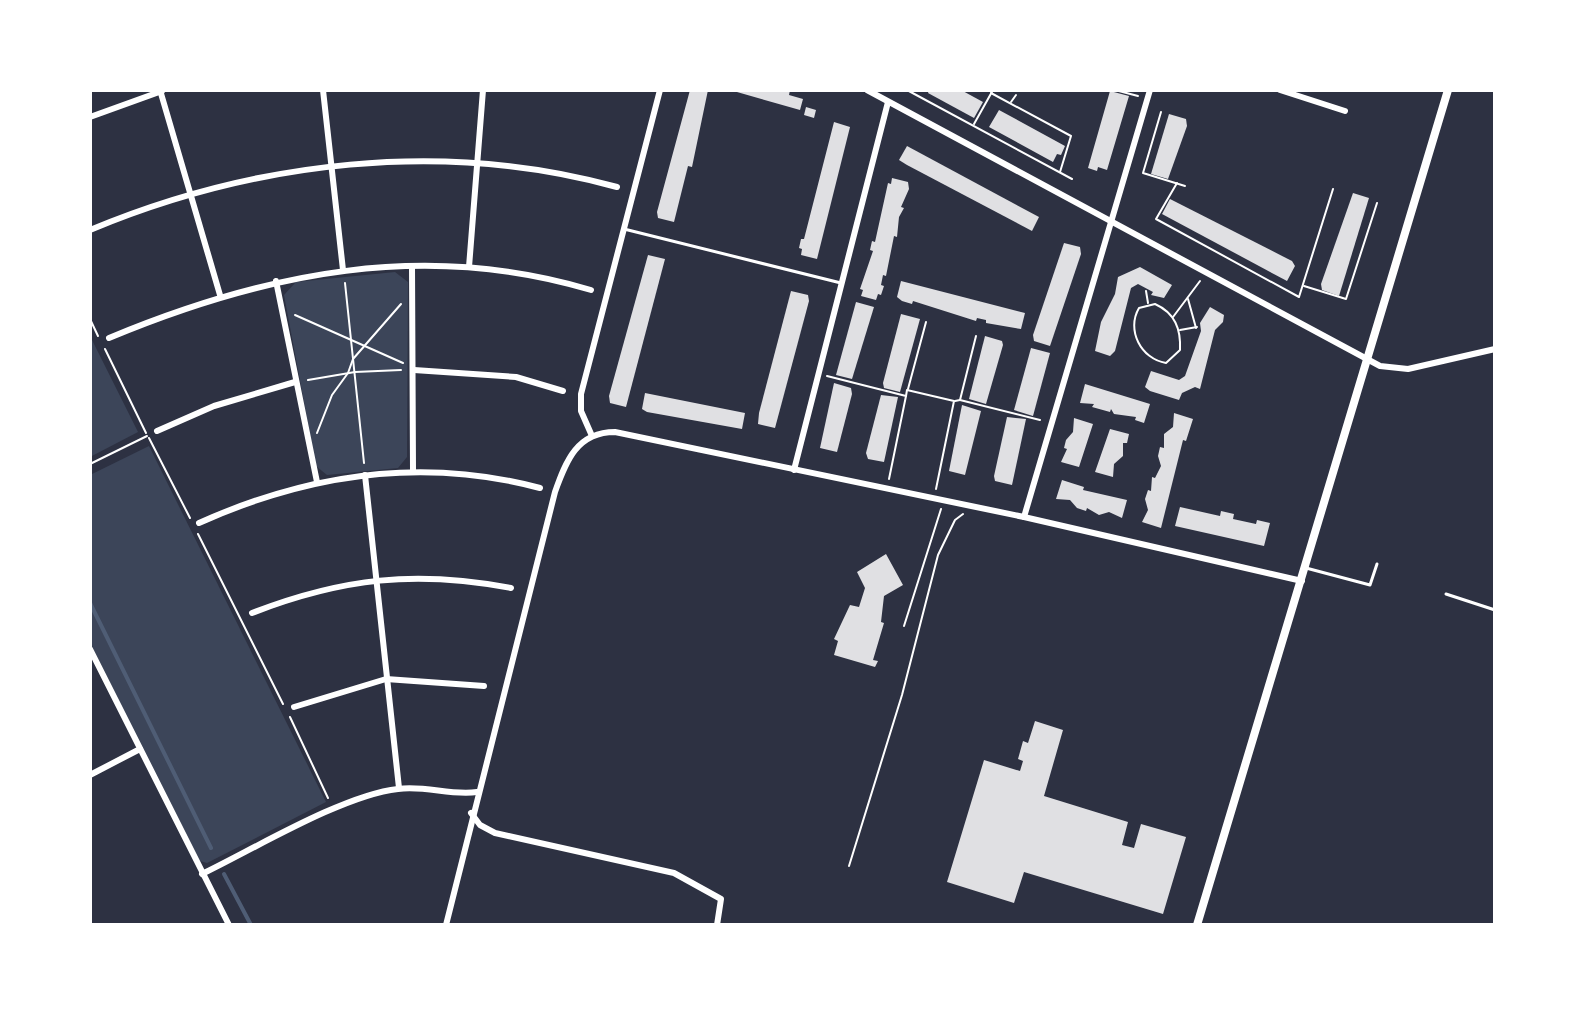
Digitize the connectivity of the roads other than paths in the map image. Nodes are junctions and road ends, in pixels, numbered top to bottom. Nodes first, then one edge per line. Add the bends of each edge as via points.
1 (161, 90) edge
2 (323, 90) edge
3 (483, 90) edge
4 (660, 90) edge
5 (867, 90) edge
6 (1150, 90) edge
7 (1280, 90) edge
8 (1448, 90) edge
9 (888, 102) junction
10 (1345, 111) dead end
11 (90, 117) edge
12 (478, 162) junction
13 (332, 168) junction
14 (617, 187) dead end
15 (190, 193) junction
16 (1111, 222) junction
17 (622, 229) junction
18 (90, 230) edge
19 (412, 266) junction
20 (469, 267) junction
21 (343, 270) junction
22 (276, 281) junction
23 (841, 283) junction
24 (591, 290) dead end
25 (220, 295) junction
26 (109, 338) dead end
27 (1495, 349) edge
28 (1367, 360) junction
29 (414, 370) junction
30 (295, 382) junction
31 (563, 391) dead end
32 (157, 431) dead end
33 (592, 436) junction
34 (413, 470) junction
35 (794, 470) junction
36 (365, 475) junction
37 (317, 482) junction
38 (540, 488) dead end
39 (1024, 517) junction
40 (199, 523) dead end
41 (1377, 564) dead end
42 (1306, 568) junction
43 (375, 579) junction
44 (1302, 581) junction
45 (511, 588) dead end
46 (1446, 594) dead end
47 (1495, 610) edge
48 (252, 613) dead end
49 (90, 649) edge
50 (386, 679) junction
51 (484, 686) dead end
52 (294, 707) dead end
53 (140, 749) junction
54 (90, 775) edge
55 (399, 788) junction
56 (477, 792) junction
57 (471, 813) junction
58 (202, 874) junction
59 (229, 925) edge
60 (446, 925) edge
61 (717, 925) edge
62 (1197, 925) edge

1 - 11 street
1 - 15 street
2 - 13 street
3 - 12 street
4 - 17 street
5 - 9 street
6 - 16 street
7 - 10 street
8 - 28 street
9 - 16 street
9 - 23 street
12 - 13 street via 398,161
12 - 14 street via 569,174
12 - 20 street
13 - 15 street
13 - 21 street
15 - 18 street
15 - 25 street
16 - 28 street
16 - 39 street
17 - 23 lane
17 - 33 street via 581,394 581,411
19 - 20 street
19 - 21 street
19 - 29 street
20 - 24 street
21 - 22 street
22 - 25 street
22 - 30 street
23 - 35 street
25 - 26 street
27 - 28 street via 1395,370
28 - 42 street
29 - 31 street via 516,377
29 - 34 street
30 - 32 street via 214,406
30 - 37 street
33 - 35 street via 615,432
33 - 56 street via 569,456 555,492
34 - 36 street
34 - 38 street via 476,473
35 - 39 street
36 - 37 street
36 - 43 street
37 - 40 street via 238,505
39 - 44 street
41 - 42 lane via 1370,585
42 - 44 street
43 - 45 street via 456,579
43 - 48 street via 321,589
43 - 50 street
44 - 62 street
46 - 47 lane
49 - 53 street
50 - 51 street
50 - 52 street
50 - 55 street
53 - 54 street
53 - 58 street
55 - 56 street
55 - 58 street via 333,810
56 - 57 street
57 - 60 street
57 - 61 street via 495,833 674,873 721,899
58 - 59 street

